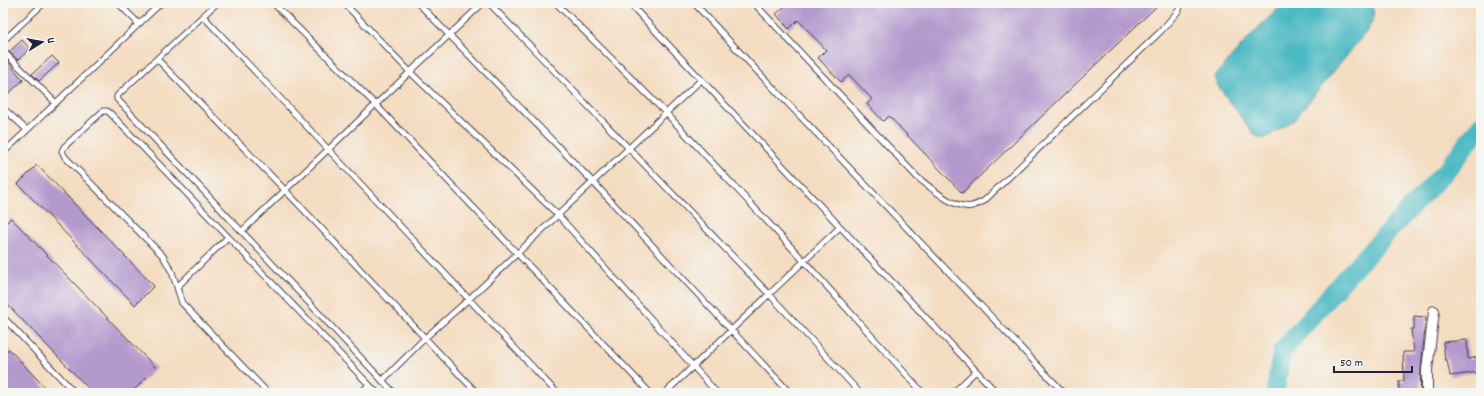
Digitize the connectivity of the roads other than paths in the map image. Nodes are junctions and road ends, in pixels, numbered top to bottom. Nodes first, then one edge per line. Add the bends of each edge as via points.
1 (44, 3) edge
2 (118, 3) edge
3 (161, 3) edge
4 (217, 3) edge
5 (273, 3) edge
6 (344, 3) edge
7 (418, 3) edge
8 (483, 3) edge
9 (489, 3) edge
10 (556, 3) edge
11 (628, 3) edge
12 (694, 3) edge
13 (754, 3) edge
14 (1181, 3) edge
15 (203, 16) junction
16 (139, 24) junction
17 (450, 35) junction
18 (3, 41) edge
19 (3, 51) edge
20 (157, 59) junction
21 (410, 72) junction
22 (701, 80) junction
23 (56, 103) junction
24 (376, 105) junction
25 (3, 108) edge
26 (666, 113) junction
27 (27, 130) junction
28 (630, 148) junction
29 (328, 150) junction
30 (3, 153) edge
31 (593, 182) junction
32 (285, 190) junction
33 (558, 216) junction
34 (840, 227) junction
35 (242, 231) junction
36 (228, 237) junction
37 (518, 252) junction
38 (804, 261) junction
39 (177, 287) junction
40 (769, 294) junction
41 (469, 299) junction
42 (1434, 311) dead end
43 (3, 317) edge
44 (731, 330) junction
45 (425, 338) junction
46 (693, 366) junction
47 (976, 371) junction
48 (382, 381) junction
49 (369, 385) junction
50 (76, 393) edge
51 (268, 393) edge
52 (360, 393) edge
53 (377, 393) edge
54 (394, 393) edge
55 (477, 393) edge
56 (557, 393) edge
57 (650, 393) edge
58 (665, 393) edge
59 (718, 393) edge
60 (790, 393) edge
61 (860, 393) edge
62 (923, 393) edge
63 (953, 393) edge
64 (997, 393) edge
65 (1064, 393) edge
66 (1427, 393) edge

1 - 18 lane
2 - 16 lane
3 - 16 lane
4 - 15 lane
5 - 24 lane
6 - 21 lane
7 - 17 lane
8 - 17 lane
9 - 28 lane
10 - 26 lane
11 - 22 lane
12 - 65 lane
13 - 14 lane via 917,177 956,204 971,206 984,201 1161,31 1179,10
15 - 20 lane
15 - 29 lane
16 - 23 lane
17 - 21 lane
17 - 31 lane
19 - 23 lane
20 - 32 lane
20 - 35 lane via 117,96 117,99
21 - 24 lane
21 - 33 lane
22 - 26 lane
22 - 34 lane
23 - 27 lane
24 - 29 lane
24 - 37 lane
25 - 27 lane
26 - 28 lane
26 - 38 lane
27 - 30 lane
28 - 31 lane
28 - 40 lane
29 - 32 lane
29 - 41 lane
31 - 33 lane
31 - 44 lane
32 - 35 lane
32 - 45 lane
33 - 37 lane
33 - 46 lane
34 - 38 lane
34 - 47 lane
35 - 48 lane
36 - 39 lane
36 - 39 lane via 107,111 99,113 64,147 62,150 65,157 163,256
36 - 49 lane
37 - 41 lane
37 - 57 lane
38 - 40 lane
38 - 62 lane
39 - 51 lane via 182,303
40 - 44 lane
40 - 61 lane
41 - 45 lane
41 - 56 lane
42 - 66 street
43 - 50 lane
44 - 46 lane
44 - 60 lane
45 - 48 lane
45 - 55 lane
46 - 58 lane
46 - 59 lane
47 - 63 lane
47 - 64 lane
48 - 54 lane
49 - 52 lane
49 - 53 lane

